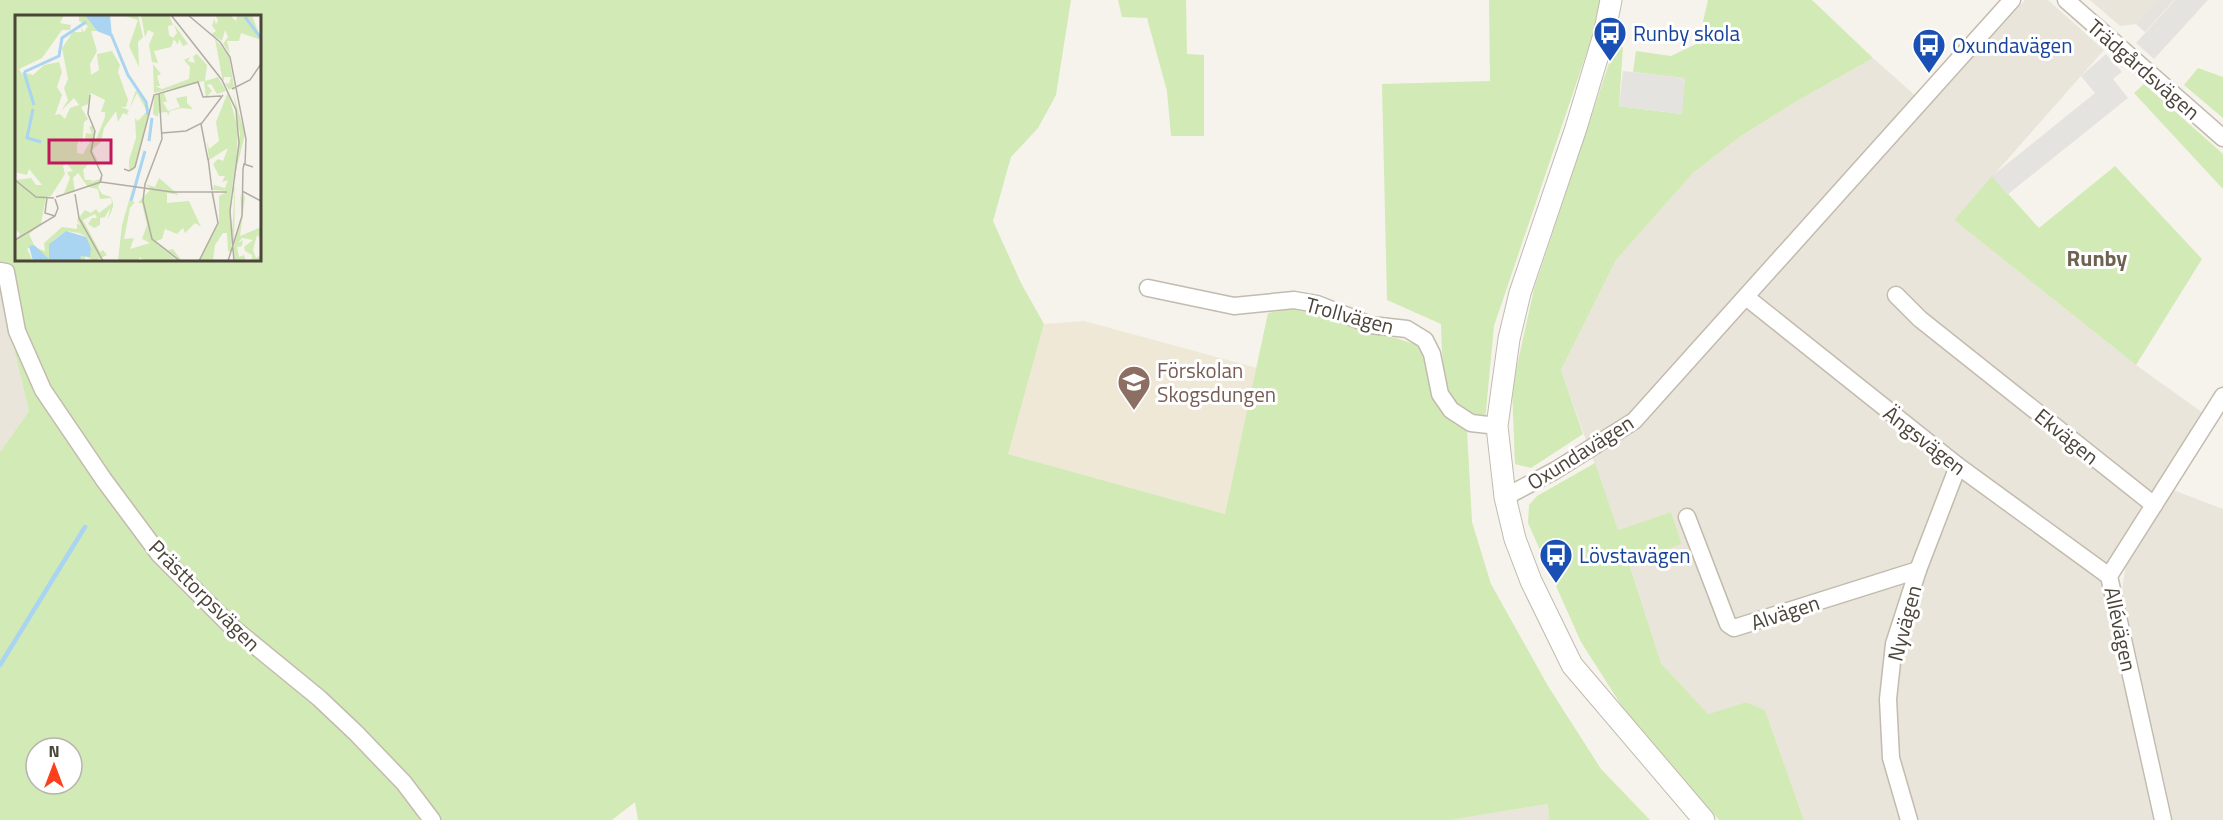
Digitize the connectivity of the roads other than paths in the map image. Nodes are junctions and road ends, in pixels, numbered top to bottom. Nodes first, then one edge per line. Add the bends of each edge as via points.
1 (1611, 0) edge
2 (2012, 0) edge
3 (2066, 0) edge
4 (2223, 138) edge
5 (0, 271) edge
6 (1148, 288) dead end
7 (1896, 295) dead end
8 (1746, 297) junction
9 (2223, 396) edge
10 (1497, 426) junction
11 (1958, 466) junction
12 (1504, 497) junction
13 (2154, 505) junction
14 (1687, 518) dead end
15 (1918, 570) junction
16 (2109, 576) junction
17 (432, 820) edge
18 (1704, 820) edge
19 (1909, 820) edge
20 (2163, 820) edge

1 - 10 street via 1576,128 1520,293 1509,339
2 - 8 street, Oxundavägen
3 - 4 street, Trädgårdsvägen
5 - 17 street, Prästtorpsvägen via 6,272 17,331 43,390 159,554 231,626 356,733 404,783
6 - 10 street, Trollvägen via 1234,306 1294,300 1317,304 1371,325 1407,329 1425,340 1440,394 1451,410 1471,423
7 - 13 street, Ekvägen via 1920,319
8 - 11 street, Ängsvägen
8 - 12 street, Oxundavägen via 1634,421
9 - 13 street, Allévägen
10 - 12 street
11 - 15 street, Nyvägen
11 - 16 street, Ängsvägen
12 - 18 street via 1531,581 1572,665
13 - 16 street, Allévägen
14 - 15 street, Alvägen via 1728,624 1734,628
15 - 19 street, Nyvägen via 1894,644 1888,699 1891,758
16 - 20 street, Allévägen

